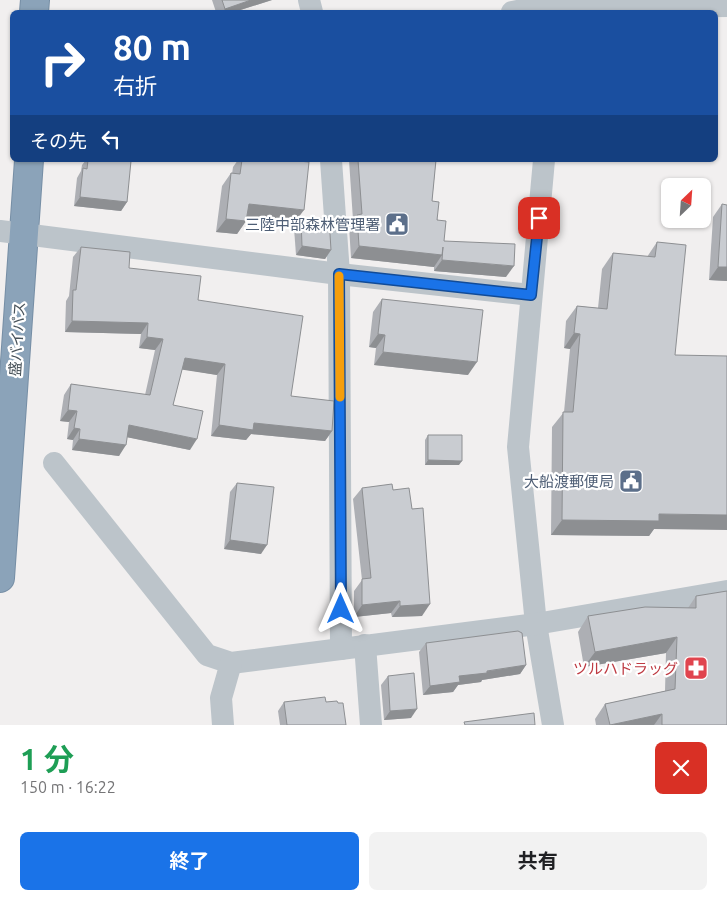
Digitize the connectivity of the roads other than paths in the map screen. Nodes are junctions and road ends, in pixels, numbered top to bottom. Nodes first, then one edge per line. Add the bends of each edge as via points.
1 (607, 4) edge
2 (559, 5) edge
3 (727, 6) edge
4 (525, 10) edge
5 (29, 162) edge
6 (330, 162) edge
7 (544, 162) edge
8 (12, 232) edge
9 (339, 274) junction
10 (531, 295) junction
11 (54, 463) dead end
12 (0, 578) edge
13 (727, 592) edge
14 (536, 624) junction
15 (365, 645) junction
16 (341, 649) junction
17 (231, 663) junction
18 (222, 725) edge
19 (371, 725) edge
20 (552, 725) edge

1 - 2 street
1 - 3 street
2 - 4 street
5 - 8 highway, 盛バイパス
6 - 9 street
7 - 10 street
8 - 9 street
8 - 12 highway, 盛バイパス
9 - 10 street
9 - 16 street
10 - 14 street via 518,446
11 - 17 street via 207,655
13 - 14 street
14 - 15 street
14 - 20 street
15 - 16 street
15 - 19 street
16 - 17 street
17 - 18 street via 222,698

